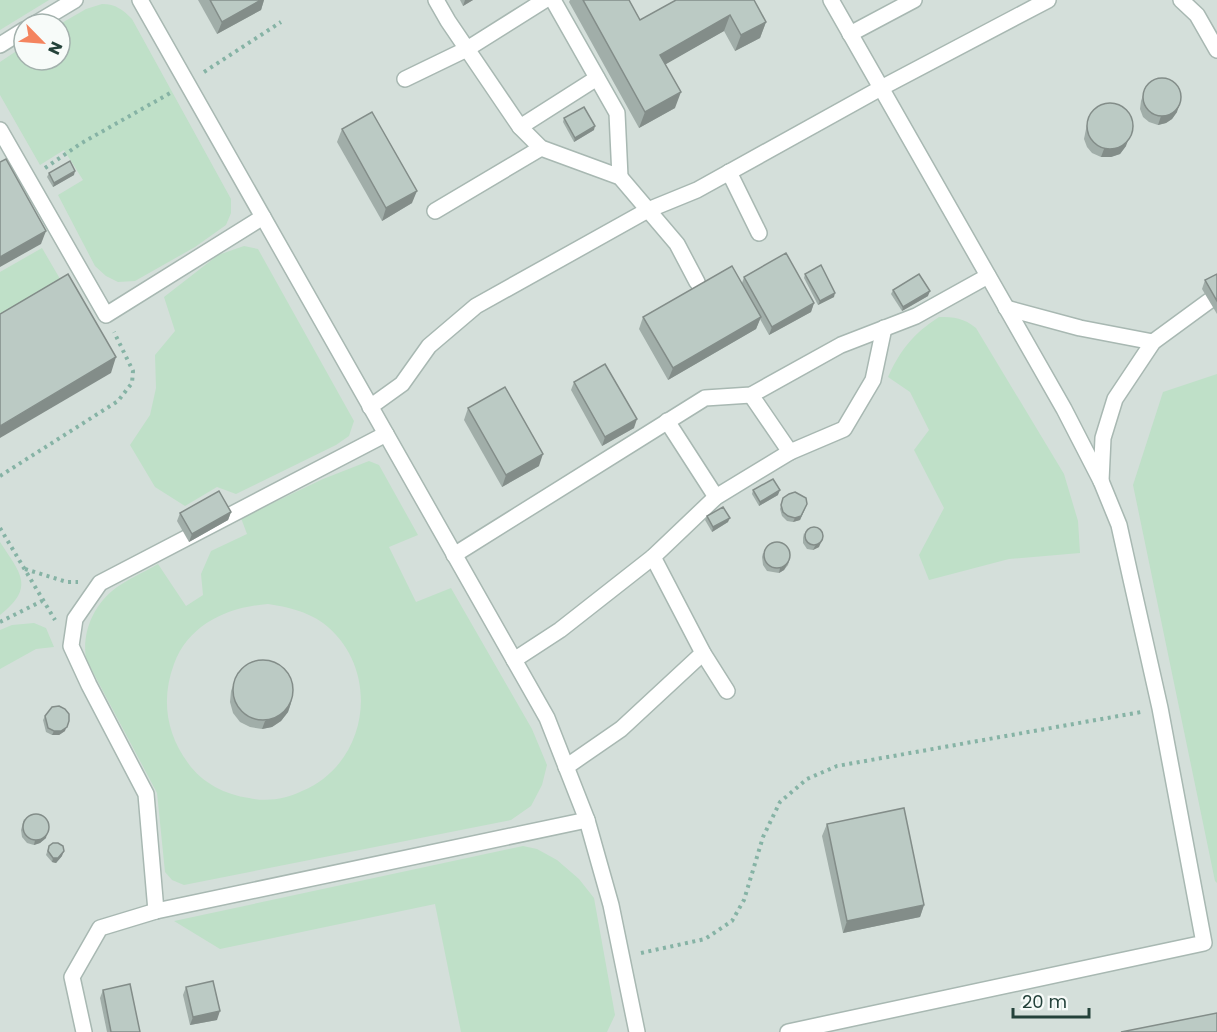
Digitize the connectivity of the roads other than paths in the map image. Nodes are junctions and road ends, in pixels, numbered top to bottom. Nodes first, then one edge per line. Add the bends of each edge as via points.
1 (75, 0) edge
2 (140, 0) edge
3 (436, 0) edge
4 (545, 0) edge
5 (553, 0) edge
6 (831, 0) edge
7 (914, 0) edge
8 (1048, 0) edge
9 (1181, 0) edge
10 (55, 12) edge
11 (850, 34) junction
12 (467, 49) junction
13 (1217, 50) edge
14 (597, 78) junction
15 (405, 79) dead end
16 (881, 88) junction
17 (520, 127) junction
18 (0, 130) edge
19 (540, 148) junction
20 (729, 172) junction
21 (620, 177) junction
22 (648, 210) junction
23 (435, 211) dead end
24 (262, 217) junction
25 (759, 233) dead end
26 (988, 276) junction
27 (697, 282) dead end
28 (1209, 301) edge
29 (1006, 308) junction
30 (884, 328) junction
31 (1154, 342) junction
32 (751, 394) junction
33 (370, 406) junction
34 (667, 421) junction
35 (386, 434) junction
36 (790, 452) junction
37 (1101, 481) junction
38 (716, 497) junction
39 (454, 555) junction
40 (653, 557) junction
41 (703, 653) junction
42 (514, 660) junction
43 (727, 691) dead end
44 (566, 767) junction
45 (587, 820) junction
46 (156, 911) junction
47 (84, 1032) edge
48 (637, 1032) edge
49 (789, 1032) edge

1 - 10 lane
2 - 24 lane
3 - 12 lane
4 - 12 lane
5 - 14 lane
6 - 11 lane
7 - 11 lane
8 - 16 lane
9 - 13 lane via 1197,15
11 - 16 lane
12 - 15 lane
12 - 17 lane
14 - 17 lane
14 - 21 lane via 617,113
16 - 20 lane
16 - 26 lane
17 - 19 lane
18 - 24 lane via 106,315
19 - 21 lane
19 - 23 lane
20 - 22 lane via 698,190
20 - 25 lane
21 - 22 lane
22 - 27 lane via 677,244
22 - 33 lane via 476,306 429,346 402,384
24 - 33 lane
26 - 29 lane
26 - 30 lane via 916,316
28 - 31 lane
29 - 31 lane
29 - 37 lane
30 - 32 lane via 841,345
30 - 36 lane via 873,380 844,429
31 - 37 lane via 1115,399 1104,438
32 - 34 lane via 705,398
32 - 36 lane
33 - 35 lane
34 - 38 lane
34 - 39 lane
35 - 39 lane
35 - 46 lane via 100,583 75,619 71,646 146,794
36 - 38 lane
37 - 49 lane via 1119,525 1160,708 1204,943
38 - 40 lane
39 - 42 lane
40 - 41 lane
40 - 42 lane via 560,630
41 - 43 lane
41 - 44 lane via 621,729
42 - 44 lane via 547,718
44 - 45 lane
45 - 46 lane
45 - 48 lane via 611,905
46 - 47 lane via 100,928 72,977

